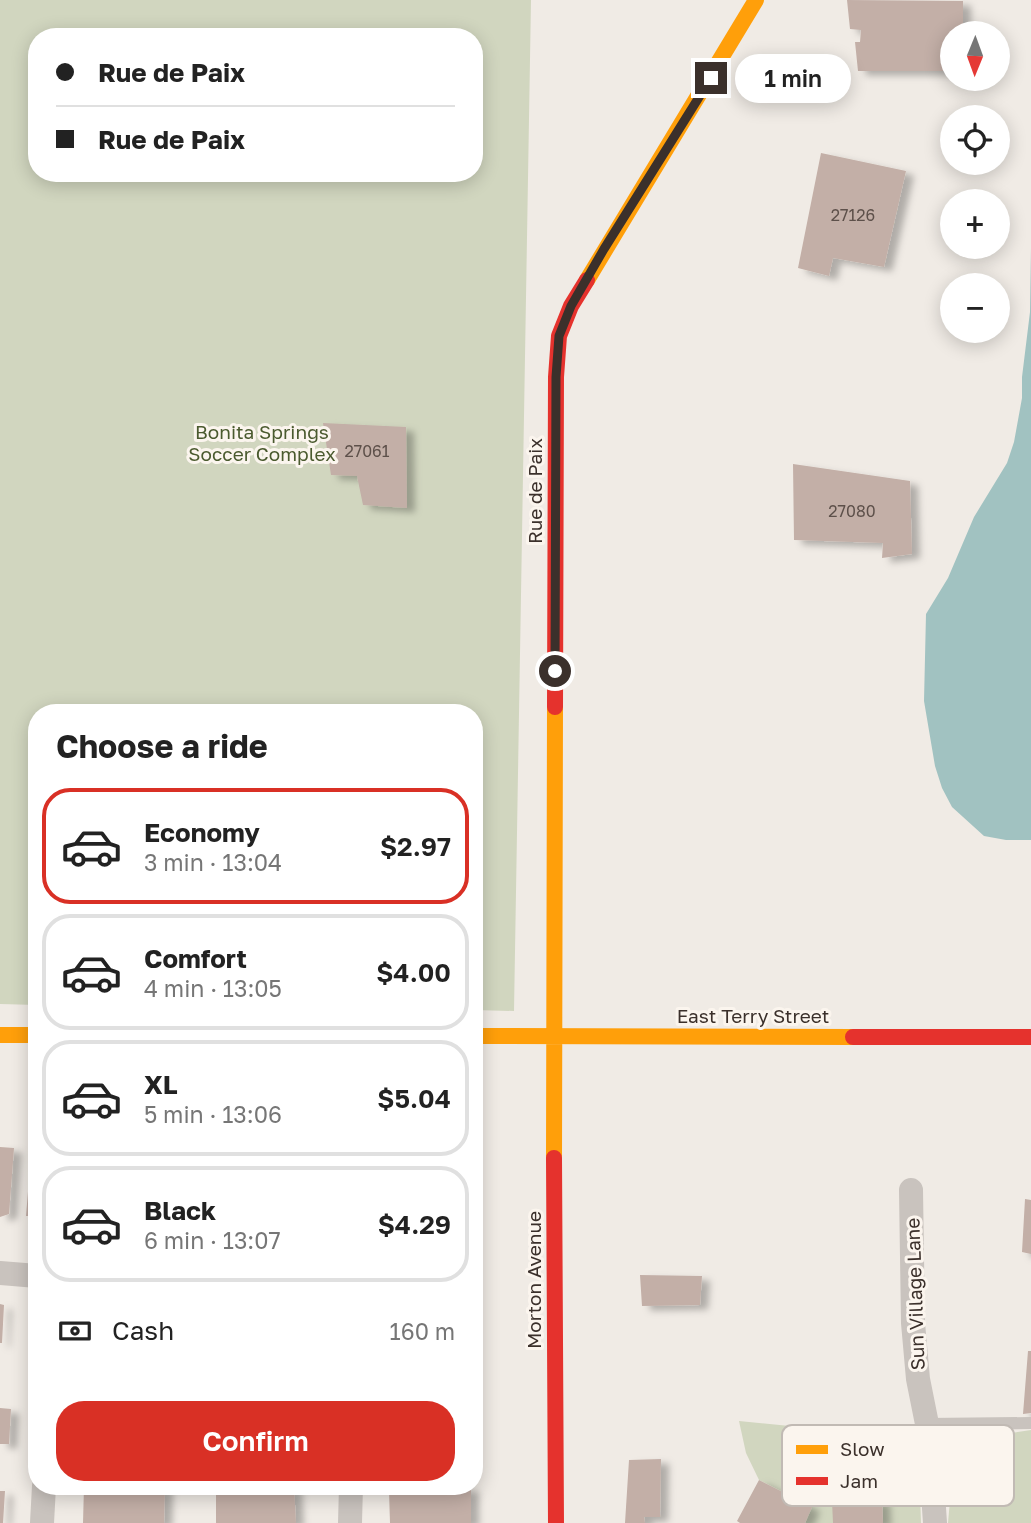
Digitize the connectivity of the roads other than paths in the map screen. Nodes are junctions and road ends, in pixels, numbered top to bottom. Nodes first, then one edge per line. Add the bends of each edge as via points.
1 (756, 0) edge
2 (0, 1035) edge
3 (28, 1035) edge
4 (483, 1037) edge
5 (554, 1037) junction
6 (1031, 1037) edge
7 (911, 1190) dead end
8 (0, 1273) edge
9 (28, 1275) edge
10 (1031, 1423) edge
11 (927, 1424) joint
12 (43, 1495) edge
13 (351, 1495) edge
14 (41, 1523) edge
15 (351, 1523) edge
16 (556, 1523) edge

1 - 5 street, Rue de Paix via 604,249 559,336
2 - 3 street
4 - 5 street, East Terry Street
5 - 6 street, East Terry Street
5 - 16 street, Morton Avenue
7 - 11 street, Sun Village Lane via 913,1322
8 - 9 street
10 - 11 lane
12 - 14 street
13 - 15 street

